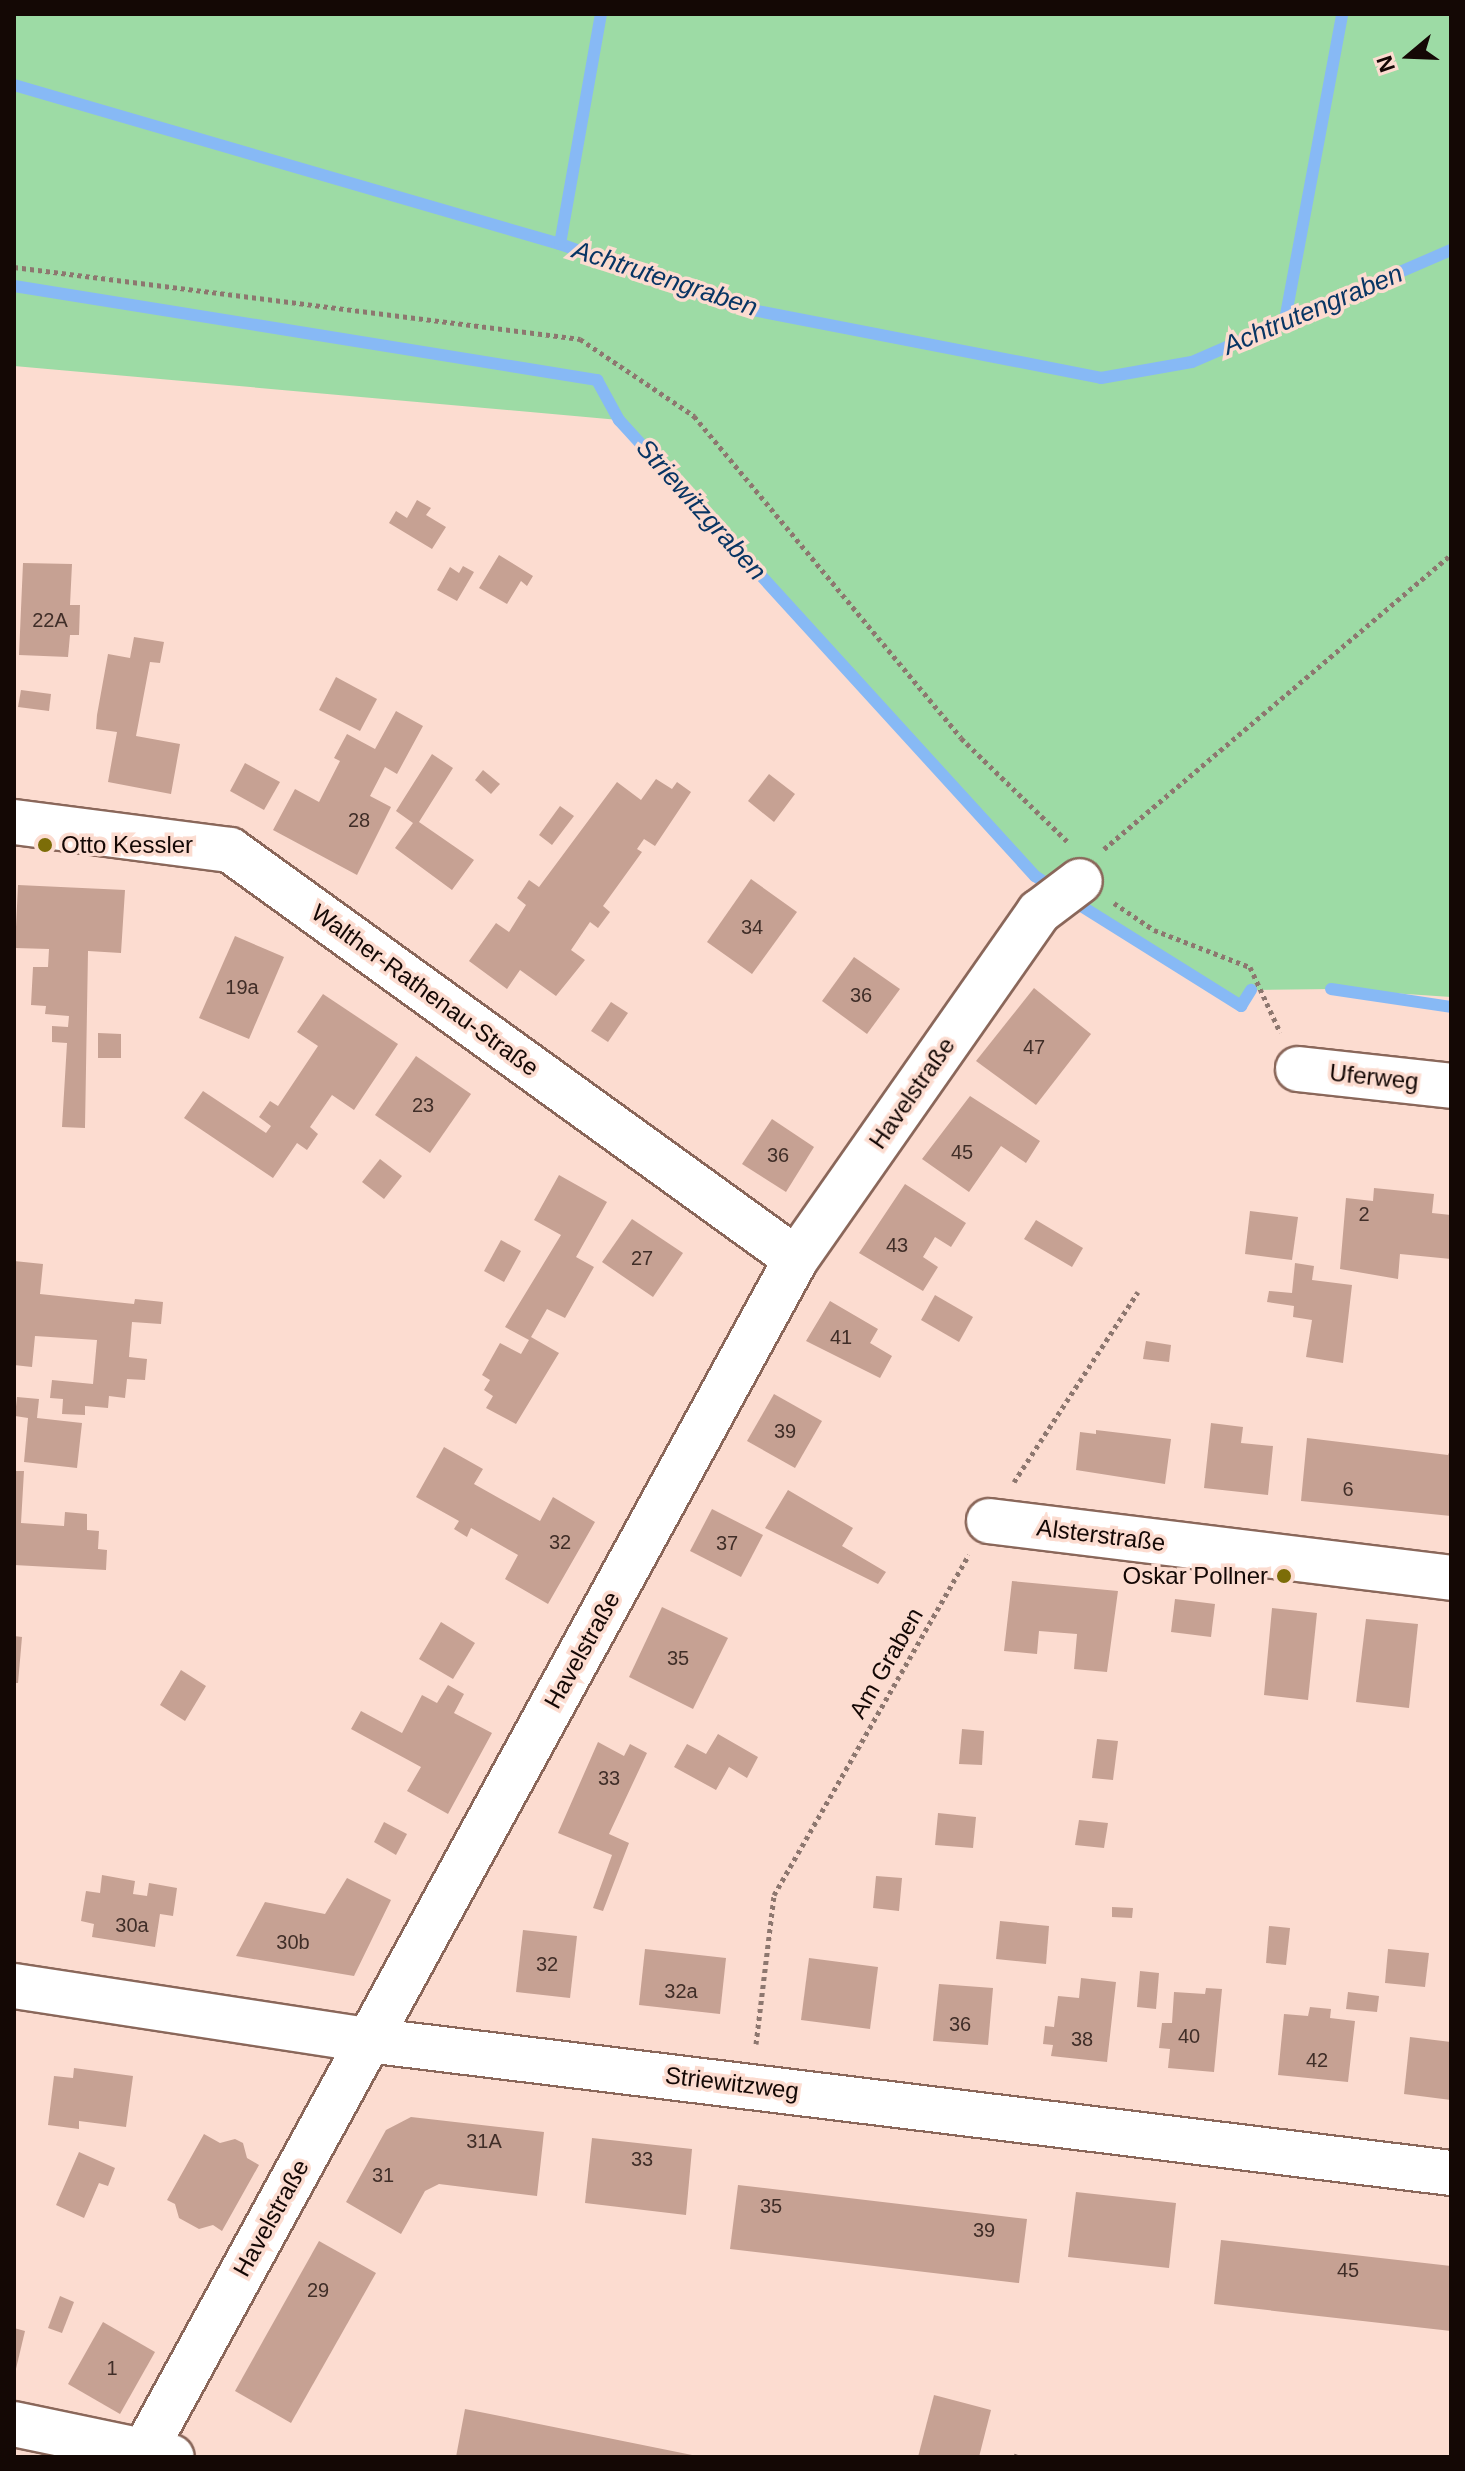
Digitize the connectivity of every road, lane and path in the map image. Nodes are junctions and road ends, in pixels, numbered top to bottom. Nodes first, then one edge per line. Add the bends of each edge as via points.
1 (14, 267) edge
2 (1451, 555) edge
3 (14, 822) edge
4 (1080, 881) junction
5 (1298, 1069) joint
6 (1451, 1086) edge
7 (796, 1259) junction
8 (1138, 1292) dead end
9 (989, 1521) junction
10 (1451, 1578) edge
11 (14, 1986) edge
12 (368, 2040) junction
13 (751, 2085) junction
14 (1451, 2173) edge
15 (14, 2424) edge
16 (153, 2455) edge

1 - 4 path via 580,339 694,416 961,738 1066,834
2 - 4 path via 1115,835
3 - 7 street, Walther-Rathenau-Straße via 230,850
4 - 5 path via 1154,930 1250,967
4 - 7 street, Havelstraße via 1039,912
5 - 6 street, Uferweg
7 - 12 street, Havelstraße
8 - 9 path, Am Graben
9 - 10 street, Alsterstraße
9 - 13 path, Am Graben via 774,1895
11 - 12 street, Striewitzweg
12 - 13 street, Striewitzweg
12 - 16 street, Havelstraße
13 - 14 street, Striewitzweg
15 - 16 street

